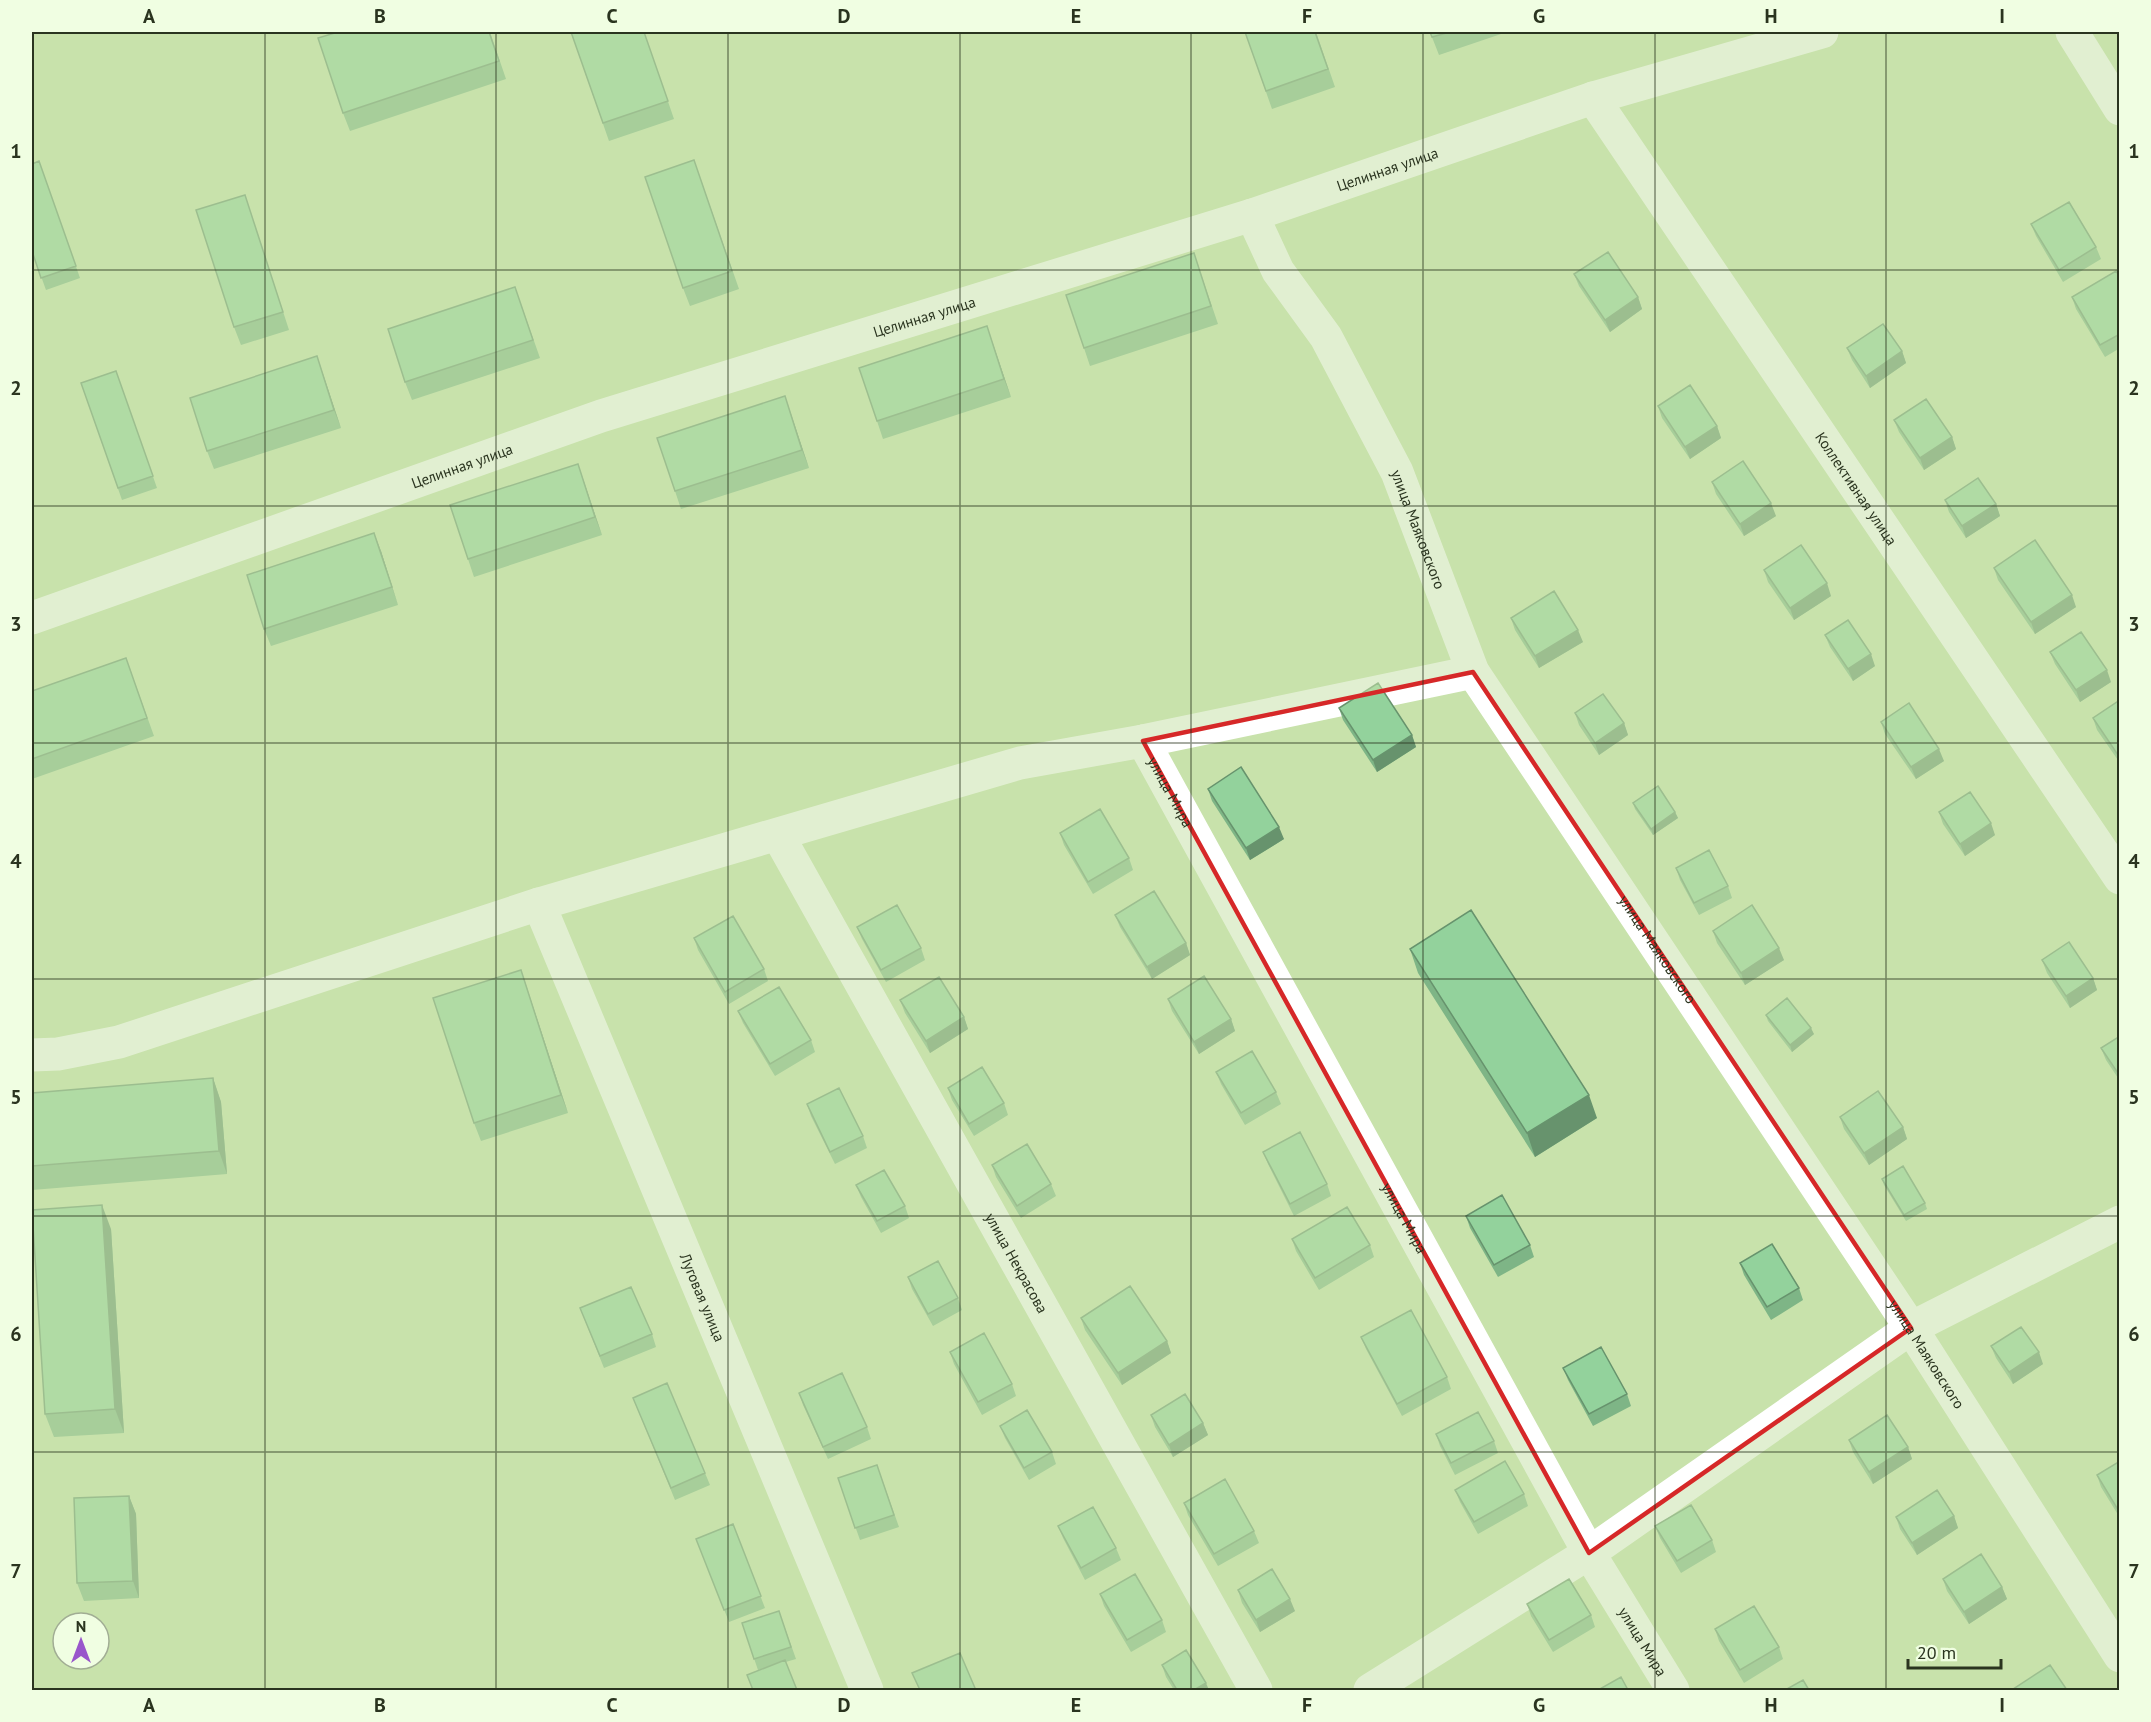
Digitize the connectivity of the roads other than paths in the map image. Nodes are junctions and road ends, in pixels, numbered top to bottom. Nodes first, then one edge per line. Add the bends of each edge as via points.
1 (1822, 32) edge
2 (2072, 32) edge
3 (1593, 98) junction
4 (2120, 109) edge
5 (1252, 215) junction
6 (32, 618) edge
7 (1473, 672) junction
8 (1143, 741) junction
9 (778, 836) junction
10 (2120, 878) edge
11 (539, 904) junction
12 (32, 1055) edge
13 (2120, 1222) edge
14 (1911, 1328) junction
15 (1589, 1553) junction
16 (2120, 1656) edge
17 (867, 1690) edge
18 (1256, 1690) edge
19 (1370, 1690) edge
20 (1673, 1690) edge

1 - 3 street, Целинная улица
2 - 4 street
3 - 5 street, Целинная улица
3 - 10 street, Коллективная улица
5 - 6 street, Целинная улица via 601,416
5 - 7 street, улица Маяковского via 1278,271 1326,337 1397,472
7 - 8 street
7 - 14 street, улица Маяковского
8 - 9 street via 1020,763
8 - 15 street, улица Мира
9 - 11 street
9 - 18 street, улица Некрасова
11 - 12 street via 119,1042
11 - 17 street, Луговая улица
13 - 14 street
14 - 15 street
14 - 16 street, улица Маяковского
15 - 19 street
15 - 20 street, улица Мира

